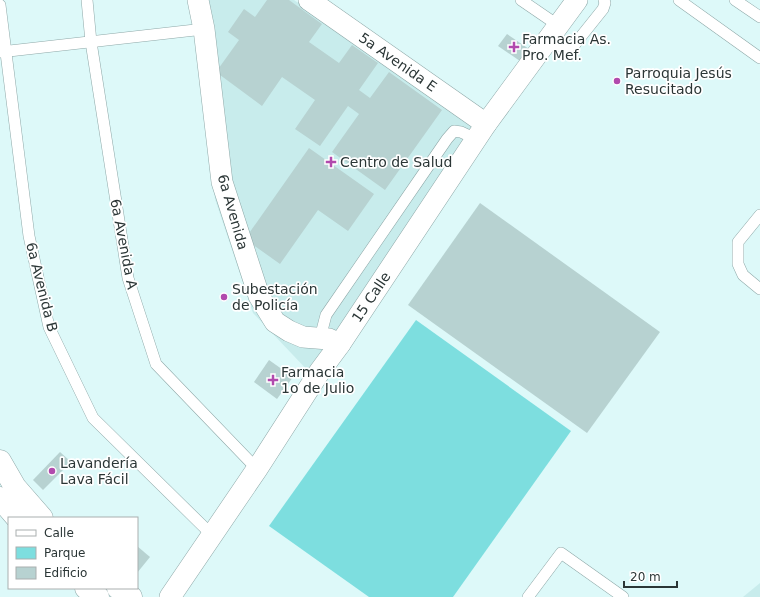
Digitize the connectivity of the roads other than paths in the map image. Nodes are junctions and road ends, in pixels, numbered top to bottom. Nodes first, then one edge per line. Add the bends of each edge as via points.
1 (86, 0) edge
2 (198, 0) edge
3 (309, 0) edge
4 (521, 0) edge
5 (577, 0) edge
6 (604, 0) edge
7 (679, 0) edge
8 (735, 0) edge
9 (0, 5) edge
10 (760, 18) edge
11 (204, 29) junction
12 (552, 34) junction
13 (91, 42) junction
14 (3, 51) edge
15 (760, 58) edge
16 (481, 131) junction
17 (760, 215) edge
18 (760, 289) edge
19 (320, 338) junction
20 (340, 344) junction
21 (0, 461) edge
22 (257, 469) junction
23 (0, 498) edge
24 (16, 517) edge
25 (41, 517) edge
26 (212, 535) junction
27 (87, 589) edge
28 (119, 589) edge
29 (98, 597) edge
30 (131, 597) edge
31 (170, 597) edge
32 (528, 597) edge
33 (623, 597) edge

1 - 13 lane, 6a Avenida A
2 - 11 street, 6a Avenida
3 - 16 street, 5a Avenida E
4 - 12 lane
5 - 12 street, 15 Calle
6 - 12 lane via 604,9 571,47 566,47
7 - 15 lane
8 - 10 lane
9 - 14 lane, 6a Avenida B
11 - 13 lane
11 - 19 street, 6a Avenida via 222,182 259,296 275,322 303,337
12 - 16 street, 15 Calle
13 - 14 lane
13 - 22 lane, 6a Avenida A via 128,278 156,364
14 - 26 lane, 6a Avenida B via 29,236 49,327 93,418
16 - 19 lane via 454,131 447,139 326,315
16 - 20 street, 15 Calle
17 - 18 lane via 738,242 738,264 743,275
19 - 20 street, 6a Avenida
20 - 22 street, 15 Calle
21 - 25 street via 15,487
22 - 26 street, 15 Calle
23 - 24 street
26 - 31 street, 15 Calle
27 - 29 street
28 - 30 street
32 - 33 lane via 561,553

